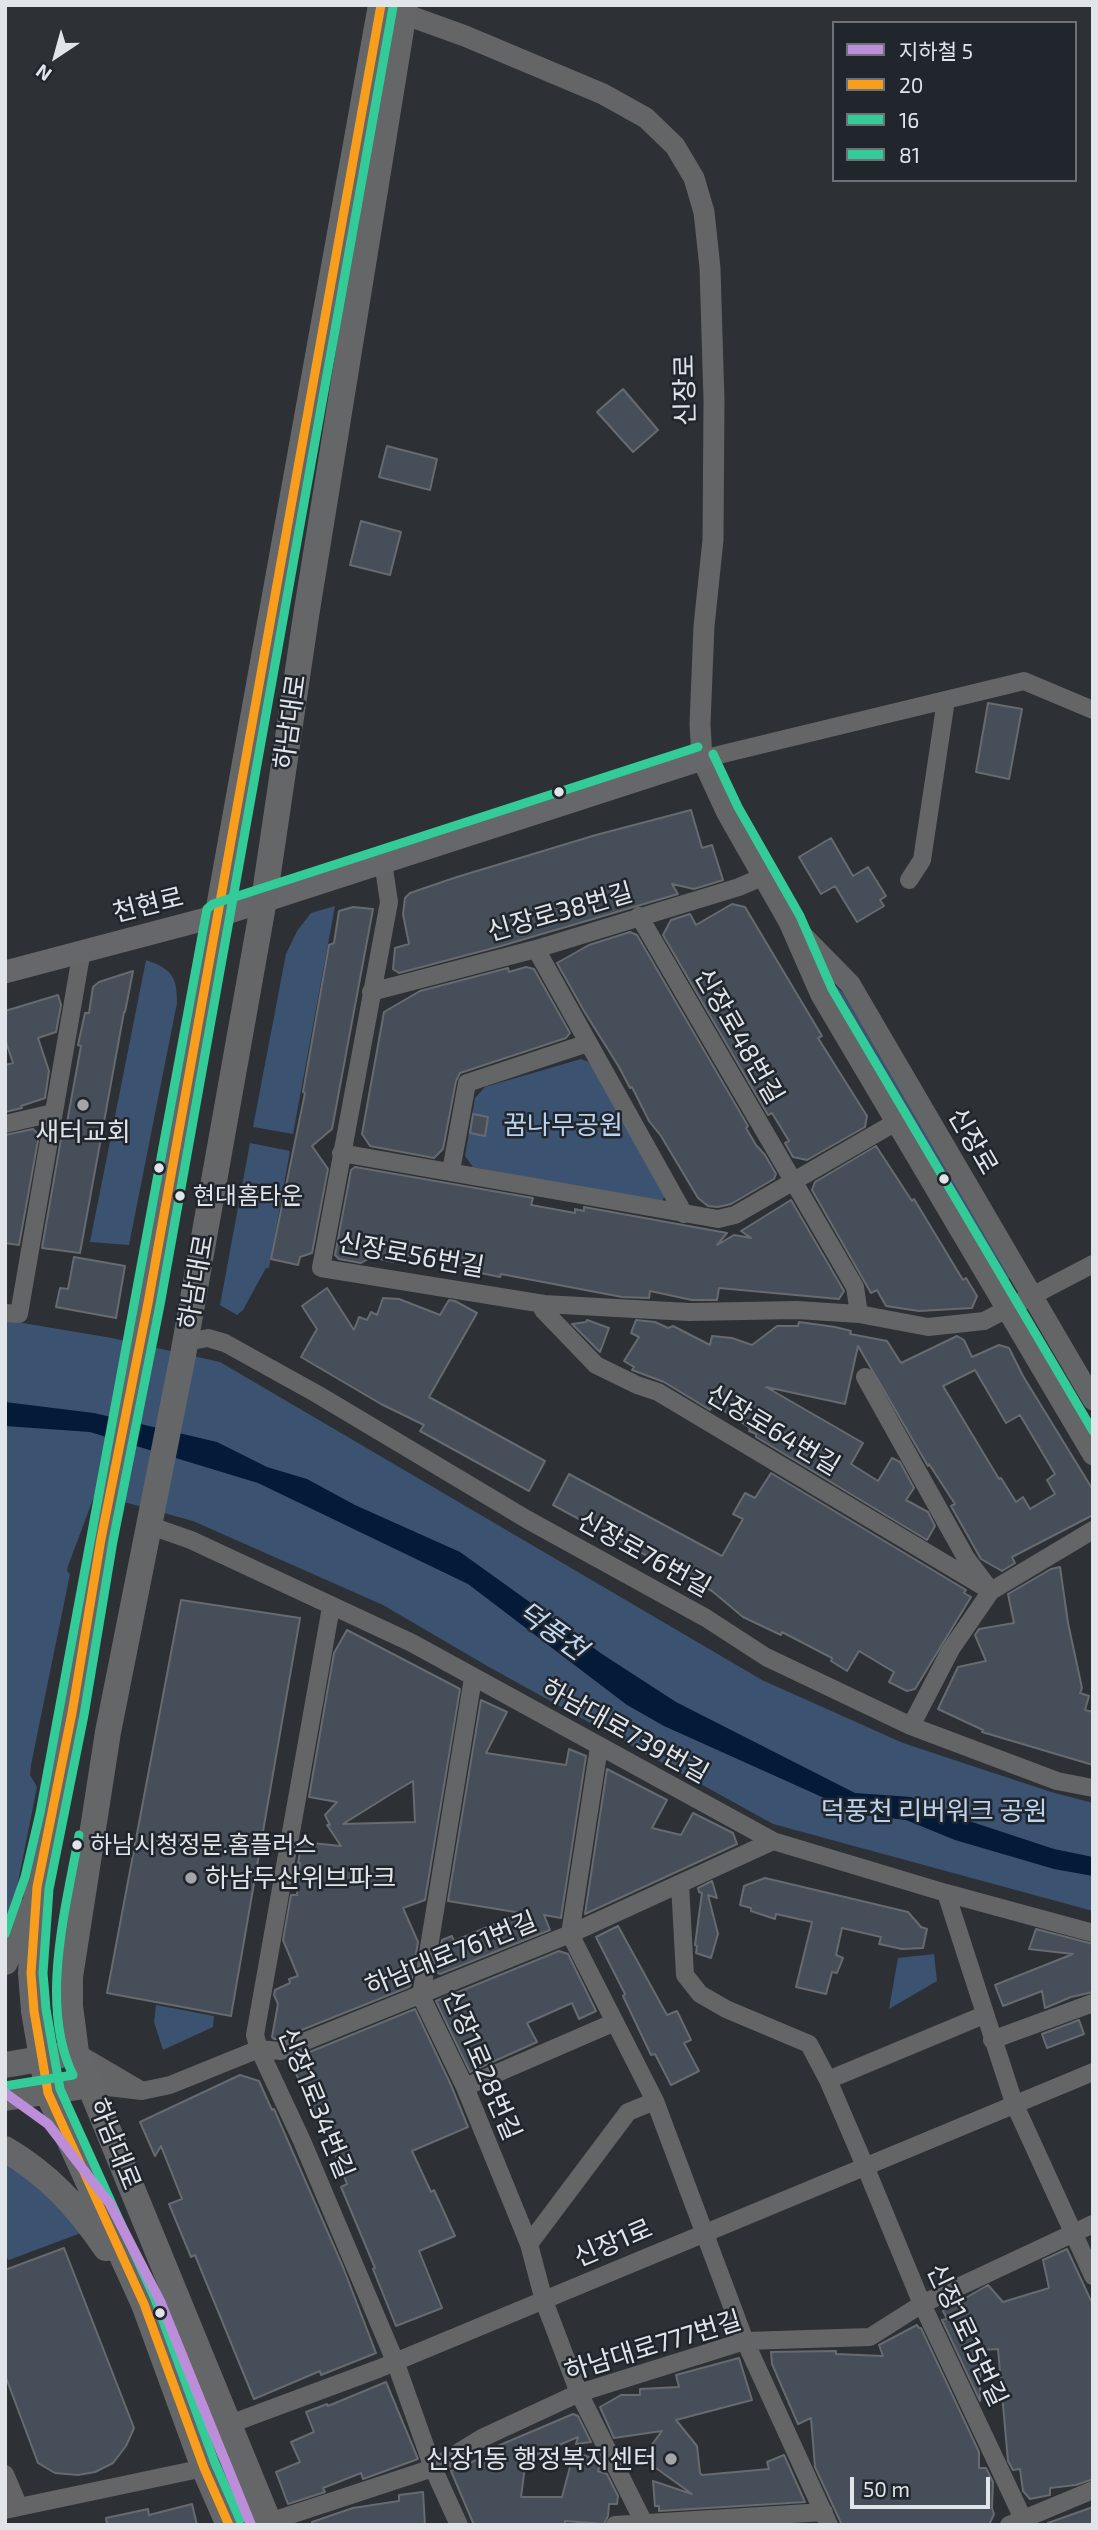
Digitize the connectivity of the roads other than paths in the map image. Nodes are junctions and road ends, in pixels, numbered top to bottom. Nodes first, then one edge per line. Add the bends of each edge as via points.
1 (397, 8) edge
2 (946, 700) junction
3 (1093, 710) edge
4 (702, 759) junction
5 (383, 863) junction
6 (762, 877) junction
7 (909, 880) dead end
8 (264, 900) junction
9 (217, 916) junction
10 (639, 916) junction
11 (789, 922) junction
12 (536, 949) junction
13 (82, 950) junction
14 (5, 972) edge
15 (371, 992) junction
16 (588, 1043) junction
17 (53, 1113) junction
18 (896, 1122) junction
19 (5, 1124) edge
20 (341, 1153) junction
21 (451, 1171) junction
22 (793, 1182) junction
23 (684, 1214) junction
24 (1093, 1264) edge
25 (1031, 1295) junction
26 (544, 1304) junction
27 (1007, 1310) junction
28 (5, 1313) edge
29 (859, 1314) junction
30 (184, 1349) junction
31 (865, 1377) dead end
32 (1093, 1400) edge
33 (1093, 1455) edge
34 (152, 1519) junction
35 (1093, 1530) edge
36 (991, 1591) junction
37 (331, 1607) junction
38 (473, 1678) junction
39 (911, 1726) junction
40 (599, 1747) junction
41 (1093, 1788) edge
42 (773, 1841) junction
43 (680, 1884) junction
44 (37, 1887) junction
45 (946, 1893) junction
46 (1093, 1933) edge
47 (570, 1934) junction
48 (33, 1941) junction
49 (5, 1962) edge
50 (70, 1977) junction
51 (421, 1996) junction
52 (1093, 2003) edge
53 (984, 2015) junction
54 (615, 2022) junction
55 (992, 2040) junction
56 (259, 2049) junction
57 (76, 2052) junction
58 (41, 2059) junction
59 (5, 2065) edge
60 (1093, 2072) edge
61 (828, 2080) junction
62 (91, 2085) junction
63 (465, 2087) junction
64 (142, 2091) junction
65 (48, 2092) junction
66 (5, 2098) edge
67 (655, 2101) junction
68 (1014, 2103) junction
69 (5, 2148) edge
70 (865, 2165) junction
71 (1093, 2224) edge
72 (704, 2233) junction
73 (1072, 2233) junction
74 (529, 2244) junction
75 (1093, 2276) edge
76 (544, 2301) junction
77 (144, 2304) junction
78 (922, 2304) junction
79 (745, 2341) junction
80 (395, 2361) junction
81 (579, 2393) junction
82 (230, 2424) junction
83 (204, 2468) junction
84 (433, 2468) junction
85 (5, 2474) edge
86 (1093, 2490) edge
87 (12, 2508) edge
88 (826, 2518) edge
89 (270, 2523) edge
90 (1019, 2523) edge
91 (644, 2524) edge
92 (229, 2525) edge
93 (459, 2525) edge
94 (615, 2525) edge

1 - 4 street, 신장로 via 603,94 646,118 675,146 694,178 704,212 710,268 715,401
1 - 8 main road, 하남대로
1 - 9 main road, 하남대로
2 - 3 street via 1024,681
2 - 4 street
2 - 7 street via 922,860
4 - 5 main road, 천현로
4 - 6 street, 신장로
5 - 8 main road, 천현로
5 - 15 street, 신장로56번길 via 389,902
6 - 10 street, 신장로38번길
6 - 11 street, 신장로
8 - 9 main road, 천현로
8 - 30 main road, 하남대로
9 - 13 main road, 천현로
9 - 44 main road, 하남대로
10 - 12 street, 신장로38번길
10 - 22 street, 신장로48번길
11 - 18 street, 신장로 via 821,995
11 - 25 street, 신장로 via 850,984
12 - 15 street, 신장로38번길
12 - 16 street
13 - 14 main road, 천현로
13 - 17 street
15 - 20 street, 신장로56번길
16 - 21 street via 467,1083
16 - 23 street
17 - 19 street
17 - 28 street via 19,1314
18 - 22 street
18 - 27 street, 신장로
20 - 21 street
20 - 26 street, 신장로56번길 via 321,1268
21 - 23 street
22 - 23 street via 735,1215 718,1219
22 - 29 street via 855,1287
24 - 25 street, 신장로56번길
25 - 27 street, 신장로56번길
25 - 32 street, 신장로
26 - 29 street, 신장로56번길
26 - 36 street, 신장로64번길 via 543,1310 596,1365 658,1392
27 - 29 street, 신장로56번길 via 984,1321 928,1327
27 - 33 street, 신장로
30 - 34 main road, 하남대로
30 - 39 street, 신장로76번길 via 208,1338 225,1343 706,1618 766,1657
31 - 36 street via 966,1558
34 - 37 street, 하남대로739번길
34 - 50 main road, 하남대로 via 108,1732
35 - 36 street
36 - 39 street via 951,1649
37 - 38 street, 하남대로739번길 via 412,1643
37 - 56 street, 신장1로34번길 via 265,1969 255,2035
38 - 40 street, 하남대로739번길
38 - 51 street, 신장1로28번길
39 - 41 street, 신장로76번길 via 1057,1781
40 - 42 street, 하남대로739번길
40 - 47 street
42 - 43 street, 하남대로761번길
42 - 45 street, 하남대로739번길
43 - 47 street, 하남대로761번길
43 - 61 street, 신장1로15번길 via 685,1975 700,1994 808,2044
44 - 48 main road, 하남대로
44 - 49 main road
45 - 46 street, 하남대로739번길
45 - 53 street
47 - 51 street, 하남대로761번길
47 - 54 street
48 - 50 main road via 40,1950 39,1982 43,1988 56,1990
48 - 58 main road, 하남대로 via 33,1998
50 - 57 main road, 하남대로
51 - 56 street, 하남대로761번길 via 281,2051
51 - 63 street, 신장1로28번길
52 - 55 street
53 - 55 street
53 - 61 street
54 - 63 street
54 - 67 street
55 - 68 street
56 - 64 street, 하남대로761번길 via 170,2085
56 - 80 street, 신장1로34번길
57 - 58 main road
57 - 62 main road, 하남대로
57 - 64 street
58 - 59 main road
58 - 65 main road, 하남대로
60 - 68 street, 신장1로
61 - 70 street, 신장1로15번길
62 - 64 street, 하남대로761번길
62 - 65 main road
62 - 82 main road, 하남대로
63 - 74 street, 신장1로28번길
65 - 66 main road
65 - 77 main road, 하남대로
67 - 72 street
67 - 74 street via 628,2112
68 - 70 street, 신장1로
68 - 73 street
69 - 77 main road via 71,2200
70 - 72 street, 신장1로
70 - 78 street, 신장1로15번길
71 - 73 street, 하남대로777번길
72 - 76 street, 신장1로
72 - 79 street
73 - 75 street
73 - 78 street, 하남대로777번길
74 - 76 street, 신장1로28번길
76 - 80 street, 신장1로
76 - 81 street, 신장1로28번길
77 - 83 main road, 하남대로
78 - 79 street, 하남대로777번길 via 870,2337
78 - 90 street, 신장1로15번길
79 - 81 street, 하남대로777번길
79 - 88 street
80 - 82 street, 신장1로
80 - 84 street, 신장1로34번길
81 - 84 street, 하남대로777번길 via 482,2438
81 - 91 street, 신장1로28번길
82 - 89 main road, 하남대로
83 - 87 street
83 - 92 main road, 하남대로
84 - 89 street, 하남대로777번길
84 - 93 street, 신장1로34번길
85 - 87 street
86 - 90 street
88 - 91 street
91 - 94 street

